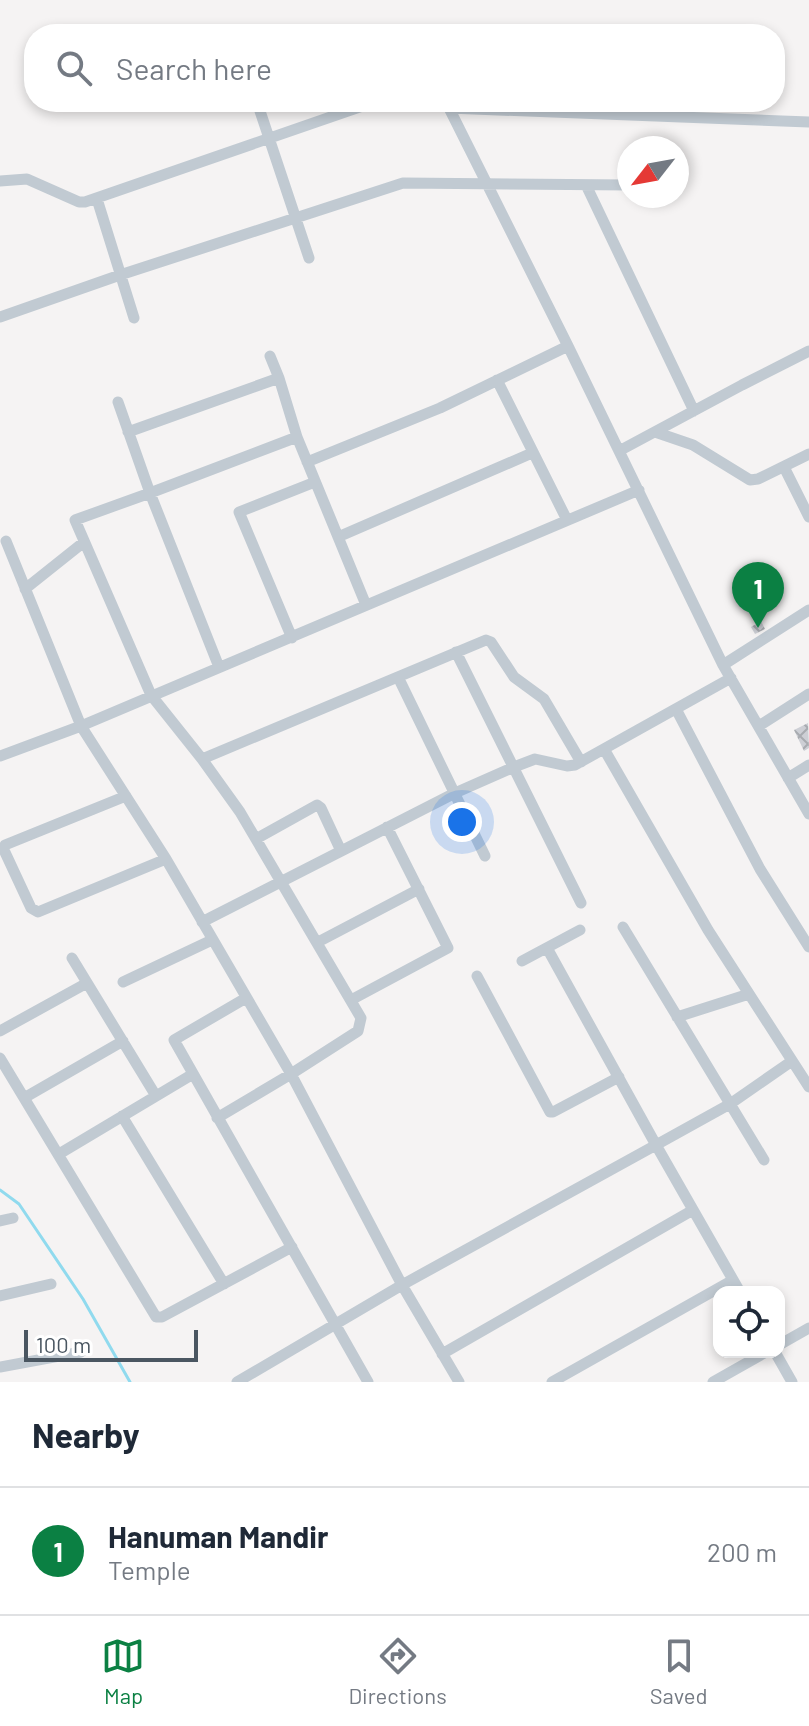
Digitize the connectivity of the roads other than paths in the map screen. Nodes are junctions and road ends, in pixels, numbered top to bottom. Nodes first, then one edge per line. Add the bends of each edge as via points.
1 (260, 112) edge
2 (346, 112) edge
3 (451, 112) edge
4 (596, 112) edge
5 (809, 122) edge
6 (269, 140) junction
7 (0, 181) edge
8 (487, 183) junction
9 (586, 185) junction
10 (617, 185) edge
11 (97, 199) junction
12 (295, 217) junction
13 (309, 258) dead end
14 (120, 275) junction
15 (0, 317) edge
16 (134, 318) dead end
17 (568, 346) junction
18 (809, 351) edge
19 (270, 356) dead end
20 (279, 378) junction
21 (497, 380) junction
22 (118, 402) dead end
23 (694, 411) junction
24 (128, 432) junction
25 (655, 432) junction
26 (297, 437) junction
27 (619, 451) junction
28 (532, 453) junction
29 (809, 454) edge
30 (307, 462) junction
31 (784, 467) junction
32 (315, 482) junction
33 (639, 490) junction
34 (150, 493) junction
35 (809, 517) edge
36 (567, 520) junction
37 (338, 537) junction
38 (6, 541) dead end
39 (84, 542) junction
40 (25, 589) junction
41 (366, 605) junction
42 (809, 610) edge
43 (292, 638) junction
44 (456, 652) junction
45 (723, 665) junction
46 (219, 667) junction
47 (398, 677) junction
48 (731, 678) junction
49 (809, 694) edge
50 (151, 695) junction
51 (676, 709) junction
52 (81, 726) junction
53 (759, 726) junction
54 (604, 749) junction
55 (0, 756) edge
56 (202, 759) junction
57 (581, 762) junction
58 (809, 765) edge
59 (514, 767) junction
60 (788, 778) junction
61 (455, 793) junction
62 (126, 796) junction
63 (809, 814) edge
64 (387, 827) junction
65 (256, 839) junction
66 (341, 851) junction
67 (485, 856) dead end
68 (166, 859) junction
69 (281, 882) junction
70 (419, 889) junction
71 (581, 903) dead end
72 (202, 922) junction
73 (623, 927) dead end
74 (580, 930) dead end
75 (212, 940) junction
76 (318, 942) junction
77 (809, 947) edge
78 (547, 948) junction
79 (72, 958) dead end
80 (522, 961) dead end
81 (477, 976) dead end
82 (123, 982) dead end
83 (87, 983) junction
84 (749, 994) junction
85 (246, 998) junction
86 (351, 1000) junction
87 (677, 1017) junction
88 (0, 1031) edge
89 (123, 1041) junction
90 (0, 1058) edge
91 (792, 1061) junction
92 (193, 1074) junction
93 (291, 1074) junction
94 (619, 1077) junction
95 (809, 1087) edge
96 (156, 1096) junction
97 (24, 1098) junction
98 (730, 1104) junction
99 (122, 1116) junction
100 (217, 1118) junction
101 (656, 1145) junction
102 (59, 1154) junction
103 (764, 1160) dead end
104 (693, 1210) junction
105 (13, 1218) dead end
106 (0, 1221) edge
107 (292, 1247) junction
108 (733, 1280) junction
109 (51, 1284) dead end
110 (224, 1284) junction
111 (402, 1285) junction
112 (736, 1286) edge
113 (0, 1296) edge
114 (336, 1325) junction
115 (809, 1328) edge
116 (785, 1342) edge
117 (81, 1352) dead end
118 (442, 1354) junction
119 (755, 1358) edge
120 (778, 1358) edge
121 (0, 1367) edge
122 (237, 1382) edge
123 (368, 1382) edge
124 (459, 1382) edge
125 (552, 1382) edge
126 (713, 1382) edge
127 (792, 1382) edge

1 - 6 street
2 - 6 street
3 - 8 street
4 - 5 street
6 - 11 street
6 - 12 street
7 - 11 street via 27,179 79,202
8 - 9 street
8 - 12 street via 403,183
8 - 17 street
9 - 10 street
9 - 23 street
11 - 14 street
12 - 13 street
12 - 14 street
14 - 15 street
14 - 16 street
17 - 21 street
17 - 27 street
18 - 23 street
19 - 20 street
20 - 24 street
20 - 26 street
21 - 28 street
21 - 30 street
22 - 24 street
23 - 25 street
24 - 34 street
25 - 27 street
25 - 31 street via 693,445 750,480
26 - 30 street
26 - 34 street
27 - 33 street
28 - 36 street
28 - 37 street
29 - 31 street
30 - 32 street
31 - 35 street
32 - 37 street
32 - 43 street via 239,512
33 - 36 street
33 - 45 street
34 - 39 street via 75,520
34 - 46 street
36 - 41 street
37 - 41 street
38 - 40 street
39 - 40 street
39 - 50 street
40 - 52 street
41 - 43 street
42 - 45 street
43 - 46 street
44 - 47 street
44 - 57 street via 491,642 514,677 544,699
44 - 59 street
45 - 48 street
46 - 50 street
47 - 56 street
47 - 61 street
48 - 51 street
48 - 53 street
49 - 53 street
50 - 52 street
50 - 56 street
51 - 54 street
51 - 77 street via 760,869
52 - 55 street
52 - 62 street
53 - 60 street
54 - 57 street
54 - 84 street
56 - 65 street
57 - 59 street via 571,766 535,759
58 - 60 street
59 - 61 street
59 - 71 street
60 - 63 street
61 - 64 street
61 - 67 street
62 - 68 street
62 - 68 street via 5,845 31,908 38,912
64 - 66 street
64 - 70 street
65 - 66 street via 317,805
65 - 69 street
66 - 69 street
68 - 72 street
69 - 72 street
69 - 76 street
70 - 76 street
70 - 86 street via 448,948
72 - 75 street
73 - 87 street
74 - 78 street
75 - 82 street
75 - 85 street
76 - 86 street
78 - 80 street
78 - 94 street
79 - 83 street
81 - 94 street via 550,1112
83 - 88 street
83 - 89 street
84 - 87 street
84 - 91 street
85 - 92 street via 174,1040
85 - 93 street
86 - 93 street via 361,1018 358,1031
87 - 98 street
89 - 96 street
89 - 97 street
90 - 97 street
91 - 95 street
91 - 98 street
92 - 96 street
92 - 100 street
93 - 100 street
93 - 111 street
94 - 101 street
96 - 99 street
97 - 102 street
98 - 101 street
98 - 103 street
99 - 102 street
99 - 110 street
100 - 107 street
101 - 104 street
101 - 111 street
102 - 110 street via 156,1317
104 - 108 street
104 - 118 street
105 - 106 street
107 - 110 street
107 - 114 street
108 - 112 street
108 - 125 street
109 - 113 street
111 - 114 street
111 - 118 street
114 - 122 street
114 - 123 street
115 - 116 street
117 - 121 street
118 - 124 street
119 - 126 street
120 - 127 street

